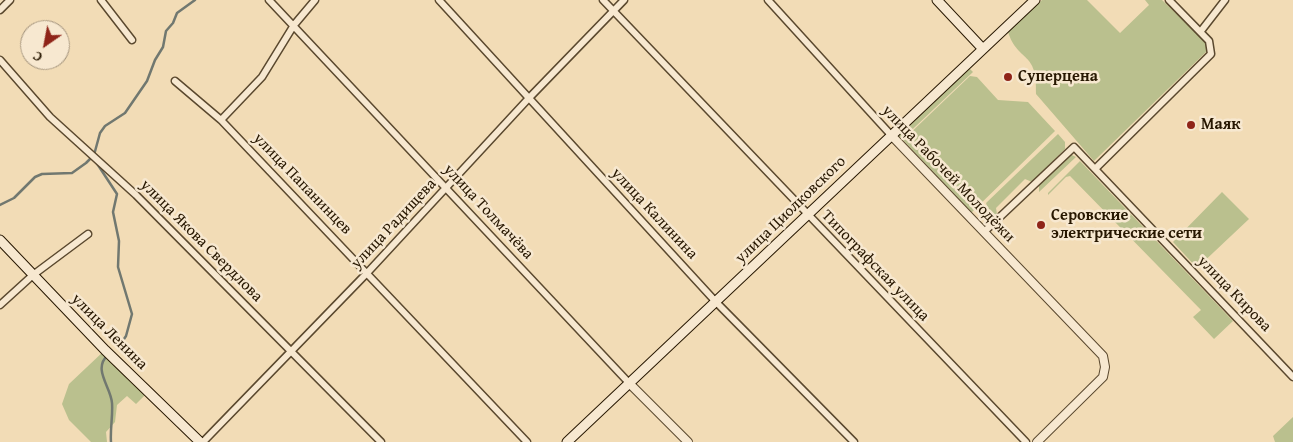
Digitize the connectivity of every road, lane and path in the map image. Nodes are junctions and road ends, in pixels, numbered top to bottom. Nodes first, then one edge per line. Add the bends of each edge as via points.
1 (10, 0) edge
2 (101, 0) edge
3 (269, 0) edge
4 (315, 0) edge
5 (439, 0) edge
6 (602, 0) edge
7 (624, 0) edge
8 (768, 0) edge
9 (937, 0) edge
10 (1035, 0) edge
11 (1170, 0) edge
12 (1225, 0) edge
13 (0, 10) edge
14 (613, 11) junction
15 (294, 25) junction
16 (1201, 31) junction
17 (132, 40) dead end
18 (982, 48) junction
19 (0, 60) edge
20 (175, 81) dead end
21 (529, 98) junction
22 (221, 120) junction
23 (891, 135) junction
24 (1095, 169) junction
25 (447, 188) junction
26 (807, 216) junction
27 (984, 232) junction
28 (88, 234) dead end
29 (0, 240) edge
30 (368, 272) junction
31 (33, 275) junction
32 (716, 302) junction
33 (0, 305) edge
34 (292, 352) junction
35 (1293, 377) edge
36 (630, 384) junction
37 (201, 442) edge
38 (381, 442) edge
39 (527, 442) edge
40 (567, 442) edge
41 (688, 442) edge
42 (854, 442) edge
43 (1026, 442) edge
44 (1037, 442) edge

1 - 13 street
2 - 17 street
3 - 15 street, улица Толмачёва
4 - 15 street
5 - 21 street, улица Калинина
6 - 14 street, Типографская улица
7 - 14 street, улица Радищева
8 - 23 street, улица Рабочей Молодёжи
9 - 18 main road
10 - 18 main road, улица Циолковского
11 - 16 street
12 - 16 street
14 - 21 street, улица Радищева
14 - 26 street, Типографская улица
15 - 22 street via 262,77
15 - 25 street, улица Толмачёва
16 - 24 street via 1209,41 1211,54
18 - 23 main road, улица Циолковского
19 - 34 street, улица Якова Свердлова via 50,117 136,195
20 - 22 street, улица Папанинцев
21 - 25 street, улица Радищева
21 - 32 street, улица Калинина
22 - 30 street, улица Папанинцев
23 - 26 main road, улица Циолковского
23 - 27 street, улица Рабочей Молодёжи
24 - 27 street, улица Кирова via 1074,147
24 - 35 street, улица Кирова
25 - 30 street, улица Радищева
25 - 36 street, улица Толмачёва
26 - 32 main road, улица Циолковского
26 - 43 street, Типографская улица
27 - 44 street, улица Рабочей Молодёжи via 1102,356 1106,367 1104,376
28 - 31 street
29 - 31 main road, улица Ленина
30 - 34 street, улица Радищева
30 - 39 street, улица Папанинцев
31 - 33 street
31 - 37 main road, улица Ленина
32 - 36 main road, улица Циолковского
32 - 42 street, улица Калинина
34 - 37 street, улица Радищева
34 - 38 street, улица Якова Свердлова
36 - 40 main road, улица Циолковского
36 - 41 street, улица Толмачёва

